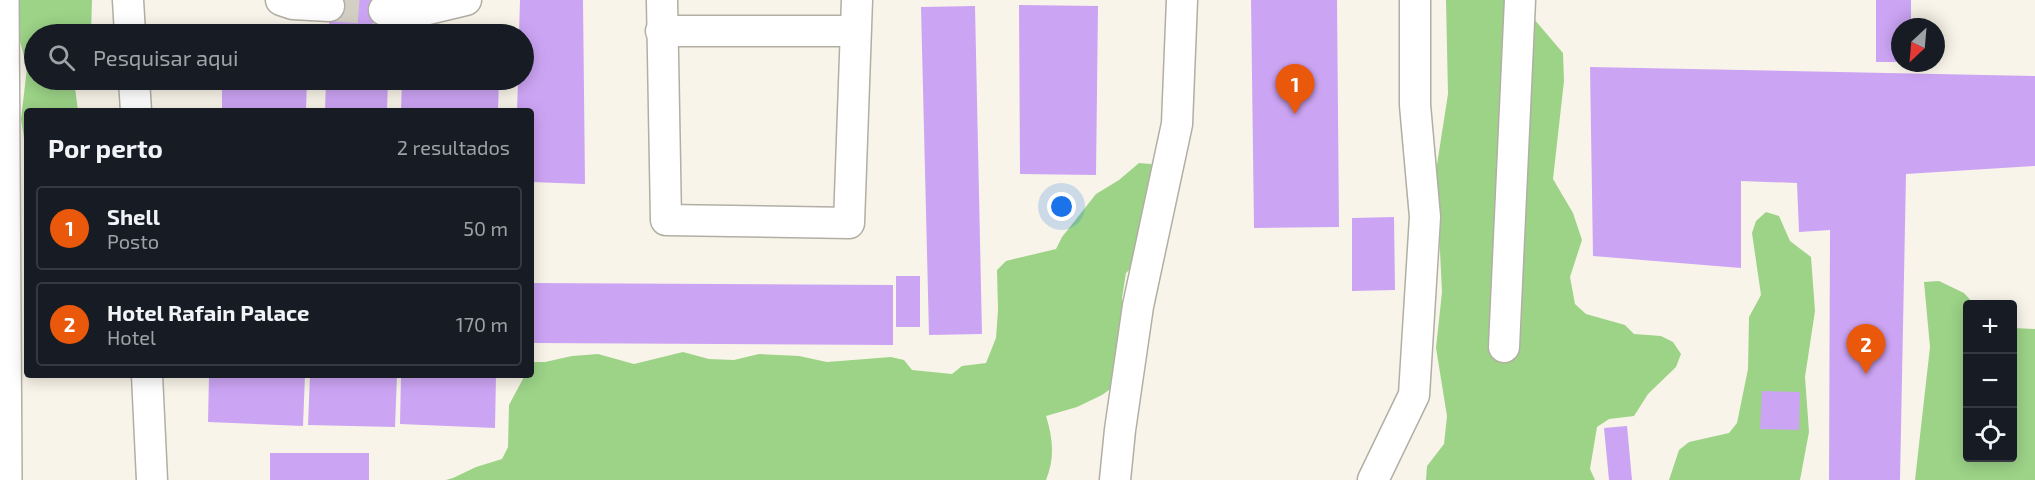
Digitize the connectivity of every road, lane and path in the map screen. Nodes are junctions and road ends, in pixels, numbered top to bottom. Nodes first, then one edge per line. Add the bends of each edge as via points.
1 (2, 0) edge
2 (128, 0) edge
3 (280, 0) edge
4 (466, 0) edge
5 (662, 0) edge
6 (857, 0) edge
7 (1182, 0) edge
8 (1415, 0) edge
9 (1520, 0) edge
10 (329, 6) dead end
11 (384, 9) tunnel mouth
12 (129, 24) edge
13 (661, 31) junction
14 (856, 31) junction
15 (135, 90) edge
16 (136, 108) edge
17 (1504, 347) dead end
18 (147, 378) edge
19 (5, 480) edge
20 (152, 480) edge
21 (1115, 480) edge
22 (1373, 480) edge

1 - 19 main road
2 - 12 lane
3 - 10 lane
4 - 11 lane via 416,12
5 - 13 lane
6 - 14 lane
7 - 21 lane via 1177,124 1138,306
8 - 22 lane via 1415,105 1425,217 1414,395
9 - 17 lane
13 - 14 lane
13 - 14 lane via 666,220 849,223
15 - 16 lane
18 - 20 lane

